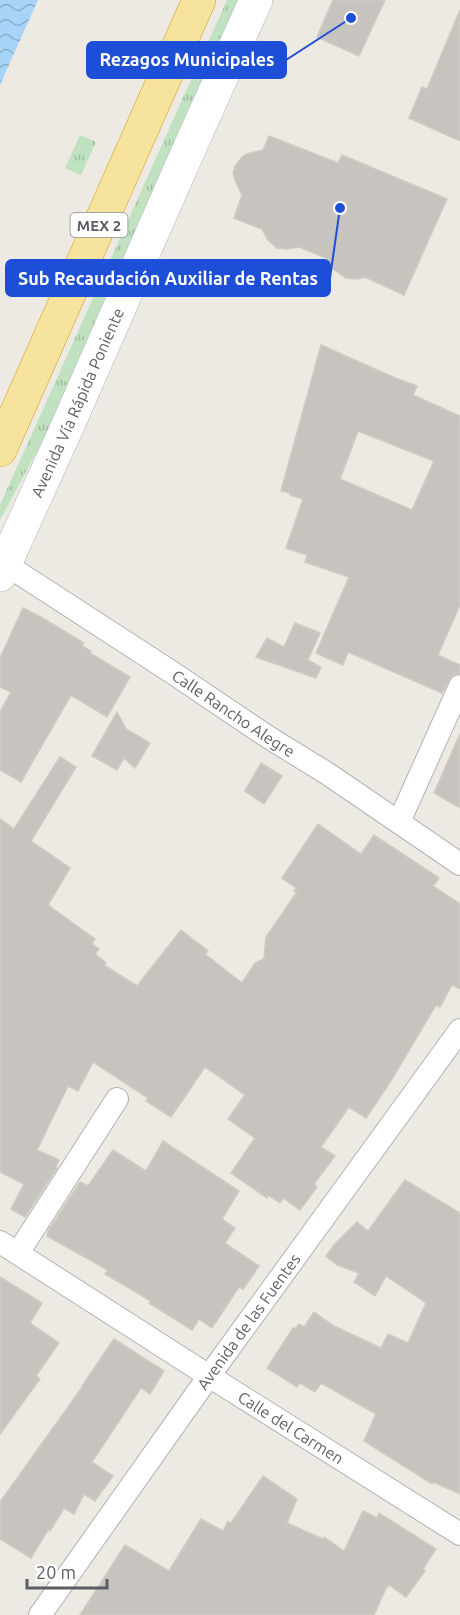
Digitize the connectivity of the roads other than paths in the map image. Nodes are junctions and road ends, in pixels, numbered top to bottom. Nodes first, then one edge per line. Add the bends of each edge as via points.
1 (199, 0) edge
2 (256, 0) edge
3 (0, 450) edge
4 (2, 569) edge
5 (460, 686) edge
6 (399, 822) junction
7 (460, 864) edge
8 (460, 1030) edge
9 (117, 1099) dead end
10 (9, 1247) edge
11 (209, 1376) junction
12 (460, 1534) edge
13 (40, 1615) edge

1 - 3 highway, MEX 2
2 - 4 main road, Avenida Vía Rápida Poniente
4 - 6 street, Calle Rancho Alegre via 181,678
5 - 6 street
6 - 7 street, Calle Rancho Alegre
8 - 11 street, Avenida de las Fuentes
9 - 10 street
10 - 11 street, Calle del Carmen
11 - 12 street, Calle del Carmen
11 - 13 street, Avenida de las Fuentes

